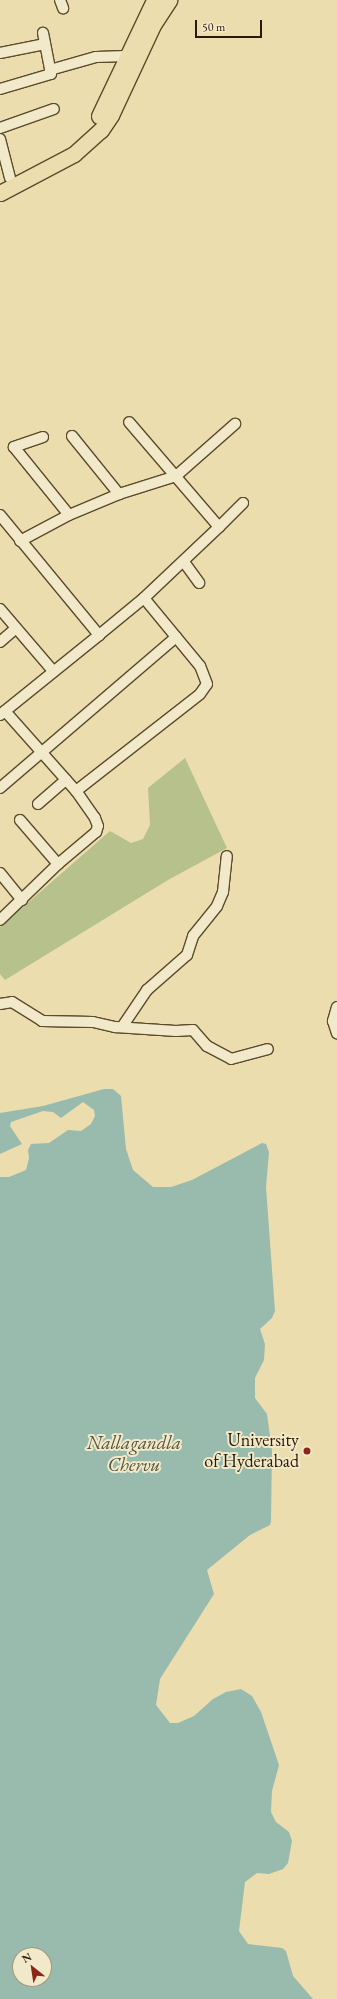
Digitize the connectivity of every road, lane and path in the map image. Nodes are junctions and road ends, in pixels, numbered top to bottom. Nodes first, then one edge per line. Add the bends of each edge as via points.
1 (154, 0) edge
2 (169, 0) edge
3 (43, 33) dead end
4 (45, 44) junction
5 (0, 53) edge
6 (126, 56) junction
7 (50, 70) junction
8 (0, 90) edge
9 (54, 109) dead end
10 (0, 128) edge
11 (0, 139) edge
12 (5, 180) edge
13 (0, 193) edge
14 (129, 422) dead end
15 (235, 424) dead end
16 (72, 436) dead end
17 (44, 437) dead end
18 (176, 476) junction
19 (120, 494) junction
20 (243, 503) dead end
21 (0, 515) edge
22 (68, 515) junction
23 (218, 528) junction
24 (20, 541) junction
25 (184, 562) junction
26 (199, 583) dead end
27 (144, 598) junction
28 (0, 609) edge
29 (16, 628) junction
30 (99, 634) junction
31 (176, 637) junction
32 (0, 642) edge
33 (53, 671) junction
34 (3, 713) edge
35 (42, 752) junction
36 (66, 780) junction
37 (0, 788) edge
38 (76, 791) junction
39 (38, 804) dead end
40 (20, 820) dead end
41 (227, 856) dead end
42 (58, 864) junction
43 (0, 873) edge
44 (22, 900) junction
45 (0, 920) edge
46 (0, 1004) edge
47 (337, 1007) edge
48 (122, 1027) junction
49 (337, 1033) edge
50 (268, 1049) dead end

1 - 6 main road
2 - 13 main road via 153,25 111,115 101,130 74,154
3 - 4 street
4 - 5 street
4 - 7 street
6 - 7 street via 96,57
6 - 12 main road via 102,109 82,137 57,154
7 - 8 street via 51,74
9 - 10 street
11 - 12 street
14 - 18 street
15 - 18 street
16 - 19 street
17 - 22 street via 14,447
18 - 19 street
18 - 23 street
19 - 22 street
20 - 23 street
21 - 24 street
22 - 24 street
23 - 25 street
24 - 30 street
25 - 26 street
25 - 27 street
27 - 30 street
27 - 31 street
28 - 29 street
29 - 32 street
29 - 33 street
30 - 33 street
31 - 35 street
31 - 38 street via 204,672 207,678 205,687
33 - 34 street
34 - 35 street
35 - 36 street
35 - 37 street
36 - 38 street
36 - 39 street
38 - 42 street via 98,826 96,832
40 - 42 street
41 - 48 street via 223,892 217,906 193,936 186,955 147,990
42 - 44 street
43 - 44 street
44 - 45 street
46 - 48 street via 12,1002 42,1021 93,1022
47 - 49 street via 333,1021
48 - 50 street via 194,1030 207,1046 231,1060

